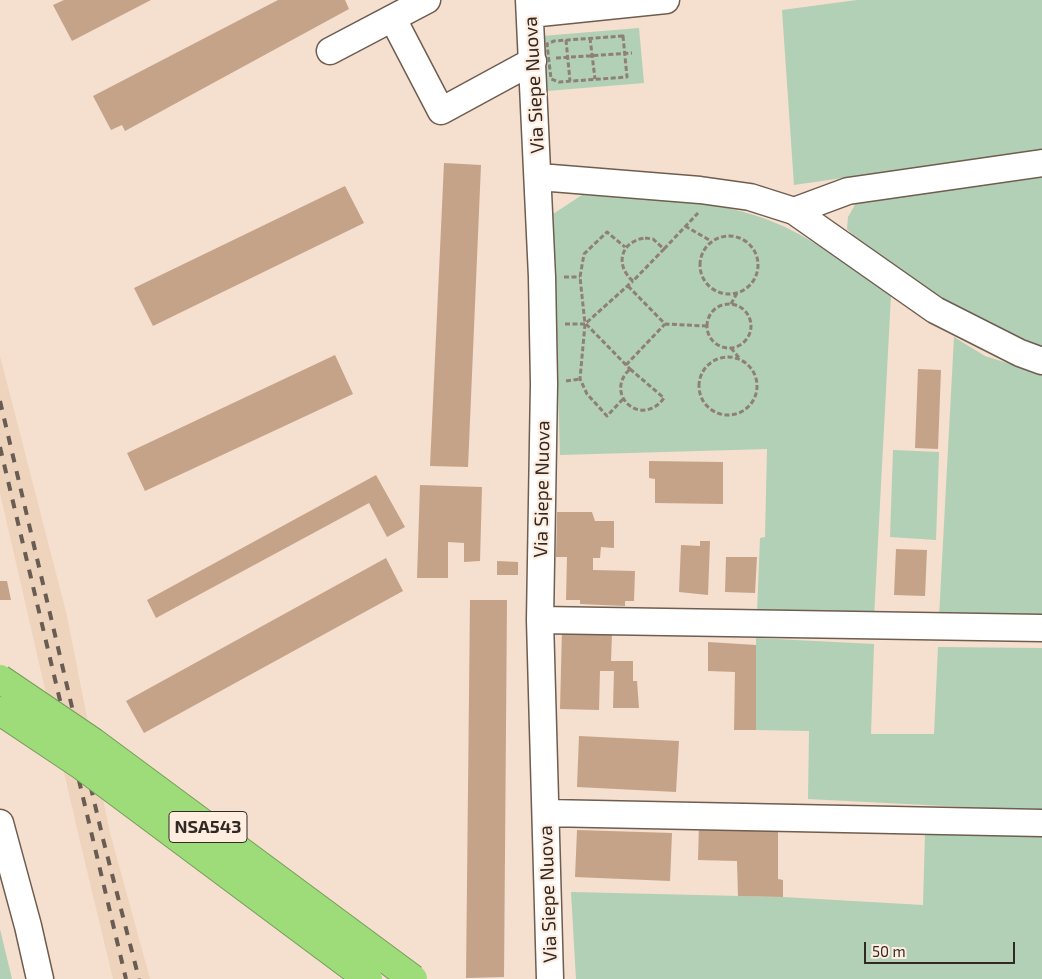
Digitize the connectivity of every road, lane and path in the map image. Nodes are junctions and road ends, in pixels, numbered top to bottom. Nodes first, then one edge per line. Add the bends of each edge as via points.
1 (427, 0) edge
2 (666, 0) edge
3 (530, 7) edge
4 (393, 19) junction
5 (590, 38) junction
6 (566, 40) junction
7 (330, 51) dead end
8 (625, 53) junction
9 (632, 53) dead end
10 (592, 56) junction
11 (568, 58) junction
12 (541, 60) junction
13 (595, 79) junction
14 (570, 81) junction
15 (1042, 163) edge
16 (539, 176) junction
17 (700, 190) junction
18 (794, 211) junction
19 (686, 226) junction
20 (711, 242) junction
21 (625, 247) junction
22 (664, 248) junction
23 (633, 281) junction
24 (628, 286) junction
25 (737, 293) junction
26 (731, 304) junction
27 (586, 324) junction
28 (665, 324) junction
29 (707, 326) junction
30 (731, 348) junction
31 (740, 360) junction
32 (1042, 362) edge
33 (626, 365) junction
34 (630, 369) junction
35 (623, 399) junction
36 (540, 620) junction
37 (1042, 628) edge
38 (0, 678) edge
39 (0, 711) edge
40 (546, 814) junction
41 (0, 823) edge
42 (1042, 823) edge
43 (40, 979) edge
44 (368, 979) edge
45 (413, 979) edge
46 (550, 979) edge

1 - 4 street
2 - 3 street
3 - 12 street, Via Siepe Nuova
4 - 7 street
4 - 12 street via 441,111
5 - 6 path
5 - 8 path via 623,36
5 - 10 path
6 - 11 path
6 - 12 path via 547,44
8 - 9 path
8 - 10 path
8 - 13 path via 627,77
10 - 11 path
10 - 13 path
11 - 12 path
11 - 14 path
12 - 14 path via 551,79
12 - 16 street, Via Siepe Nuova
13 - 14 path
15 - 18 street via 848,191
16 - 17 street
16 - 36 street, Via Siepe Nuova via 544,384
17 - 18 street via 750,197
17 - 19 path via 704,207
18 - 32 street via 935,310
19 - 20 path
19 - 22 path
20 - 25 path via 700,258 703,278 717,292
20 - 25 path via 719,237 737,236 752,246 757,254 758,273 753,282
21 - 22 path via 645,238 653,239
21 - 23 path via 621,262
21 - 27 path via 607,232 584,254 580,277
22 - 23 path
23 - 24 path
24 - 27 path
24 - 28 path
25 - 26 path
26 - 29 path via 717,307
26 - 30 path via 744,310 751,322 749,336
27 - 33 path
27 - 35 path via 580,380 586,394 607,416
28 - 29 path
28 - 33 path
29 - 30 path via 717,345
30 - 31 path
31 - 31 path via 753,371 757,389 755,398 741,412 722,414 713,410 701,395 701,376 714,361 731,357
33 - 34 path
34 - 35 path via 621,380
34 - 35 path via 664,398 660,404 646,411 631,407
36 - 37 street
36 - 40 street, Via Siepe Nuova
38 - 45 highway, NSA543, bridge via 93,742
39 - 44 highway, NSA543, bridge via 81,765
40 - 42 street
40 - 46 street, Via Siepe Nuova
41 - 43 street

